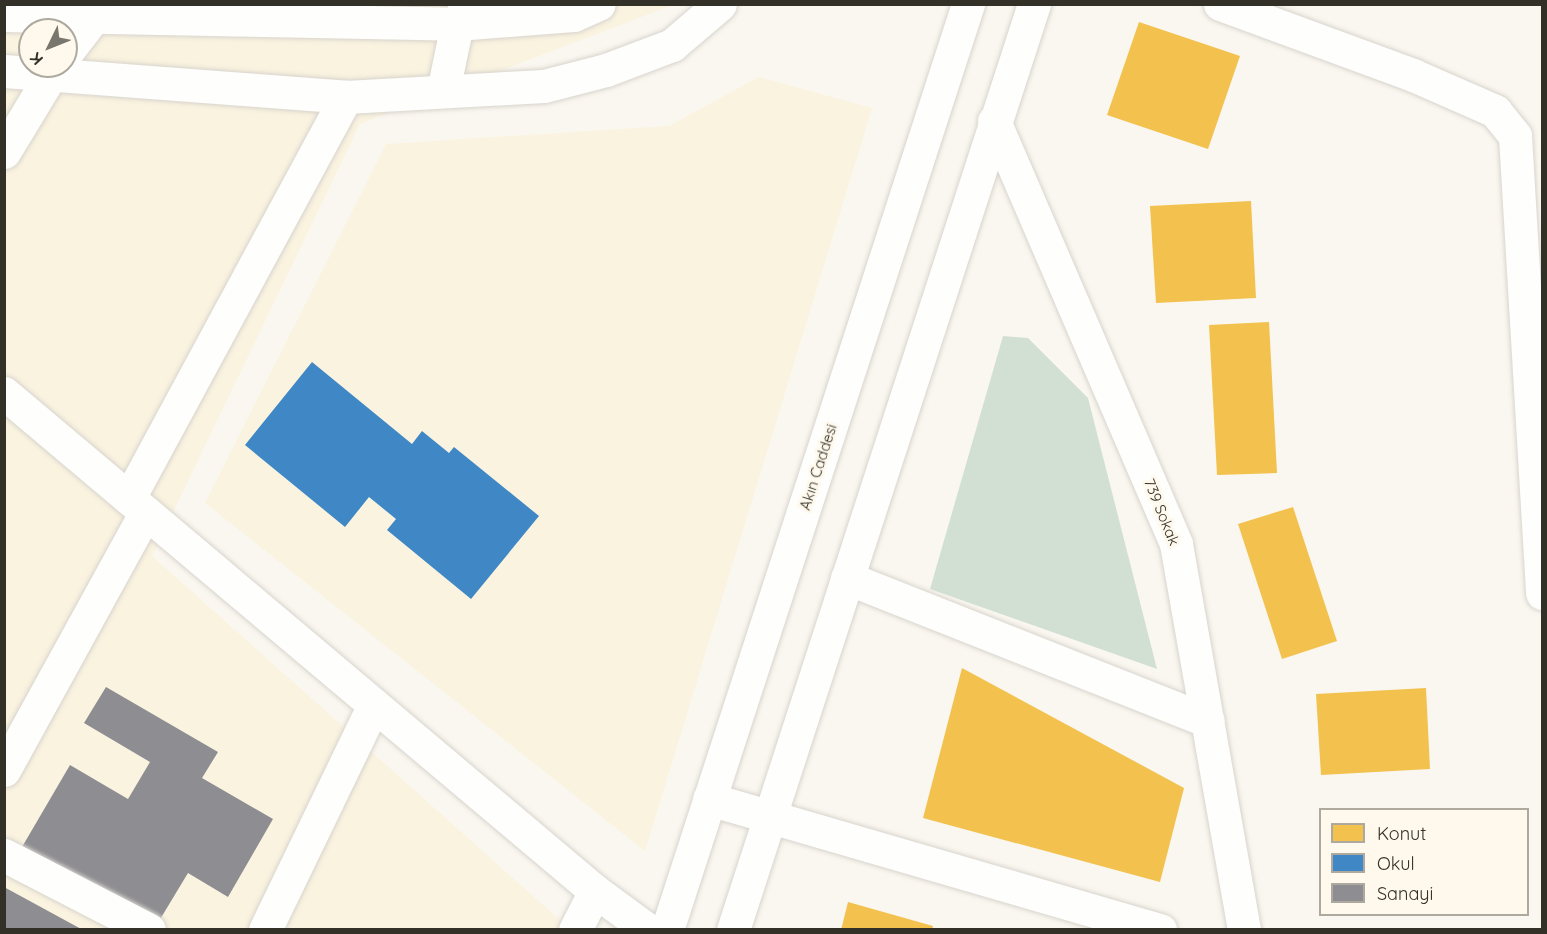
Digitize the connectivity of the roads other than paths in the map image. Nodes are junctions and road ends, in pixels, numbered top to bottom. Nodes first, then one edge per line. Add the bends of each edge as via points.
1 (599, 4) edge
2 (720, 4) edge
3 (968, 4) edge
4 (1034, 4) edge
5 (1220, 4) edge
6 (100, 11) edge
7 (462, 14) edge
8 (4, 15) edge
9 (78, 38) edge
10 (78, 66) edge
11 (49, 78) edge
12 (443, 91) junction
13 (346, 97) junction
14 (994, 121) junction
15 (4, 152) edge
16 (4, 393) edge
17 (137, 505) junction
18 (847, 578) junction
19 (1542, 593) edge
20 (374, 705) junction
21 (1208, 722) junction
22 (4, 770) edge
23 (709, 800) junction
24 (769, 819) junction
25 (4, 855) edge
26 (595, 891) junction
27 (149, 930) edge
28 (265, 930) edge
29 (575, 930) edge
30 (648, 930) edge
31 (667, 930) edge
32 (734, 930) edge
33 (1160, 930) edge
34 (1244, 930) edge

1 - 7 street via 574,15
2 - 12 street via 672,45 606,70 544,86
3 - 23 street, Akın Caddesi
4 - 14 street
5 - 19 street via 1413,75 1495,111 1515,135
6 - 7 street
6 - 8 street
6 - 9 street
7 - 12 street
10 - 13 street
11 - 15 street
12 - 13 street
13 - 17 street
14 - 18 street
14 - 21 street, 739 Sokak via 1176,544
16 - 17 street
17 - 20 street
17 - 22 street
18 - 21 street
18 - 24 street
20 - 26 street
20 - 28 street
21 - 34 street, 739 Sokak
23 - 24 street
23 - 31 street, Akın Caddesi
24 - 32 street
24 - 33 street
25 - 27 street
26 - 29 street
26 - 30 street

